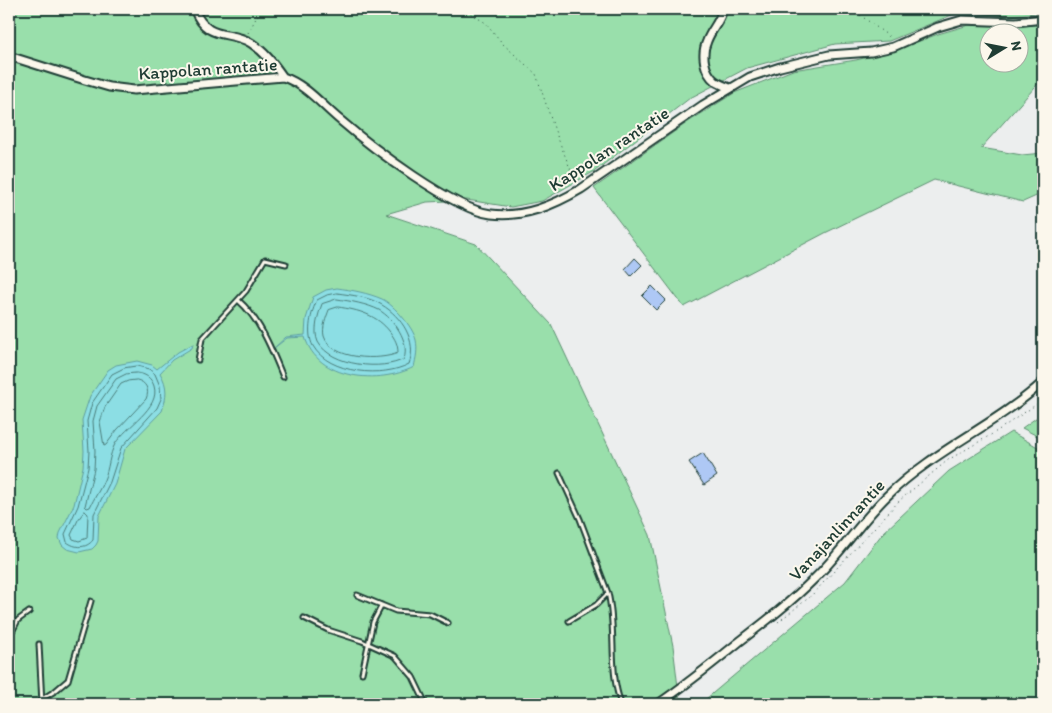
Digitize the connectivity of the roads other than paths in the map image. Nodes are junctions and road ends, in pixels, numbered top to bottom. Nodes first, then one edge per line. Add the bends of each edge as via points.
1 (194, 9) edge
2 (723, 9) edge
3 (1043, 19) edge
4 (9, 56) edge
5 (283, 77) junction
6 (730, 88) junction
7 (286, 264) dead end
8 (238, 300) junction
9 (198, 360) dead end
10 (283, 377) dead end
11 (1043, 382) edge
12 (559, 474) dead end
13 (608, 594) junction
14 (357, 595) dead end
15 (91, 601) dead end
16 (382, 604) junction
17 (28, 612) dead end
18 (304, 618) dead end
19 (569, 622) dead end
20 (448, 623) dead end
21 (14, 630) dead end
22 (39, 644) dead end
23 (368, 644) junction
24 (362, 673) dead end
25 (42, 699) junction
26 (42, 704) edge
27 (426, 704) edge
28 (621, 704) edge
29 (658, 704) edge

1 - 5 street via 208,28 220,35 250,42 269,57
2 - 6 street via 703,56 715,81
3 - 6 street, Kappolan rantatie via 1016,22 962,20 871,52 829,55 780,67
4 - 5 street, Kappolan rantatie via 85,80 134,90
5 - 6 street, Kappolan rantatie via 316,98 376,149 463,206 490,214 514,214 561,201
7 - 8 lane via 264,260
8 - 9 lane via 202,339
8 - 10 lane via 249,310
11 - 29 street, Vanajanlinnantie via 1024,400 909,476 788,604
12 - 13 lane
13 - 19 lane
13 - 28 lane via 613,628 612,653
14 - 16 lane
15 - 25 lane via 68,680
16 - 20 lane via 396,611 430,614
16 - 23 lane via 373,622
17 - 21 lane via 18,620
18 - 23 lane
22 - 25 lane
23 - 24 lane
23 - 27 lane via 394,656 413,677
25 - 26 lane

